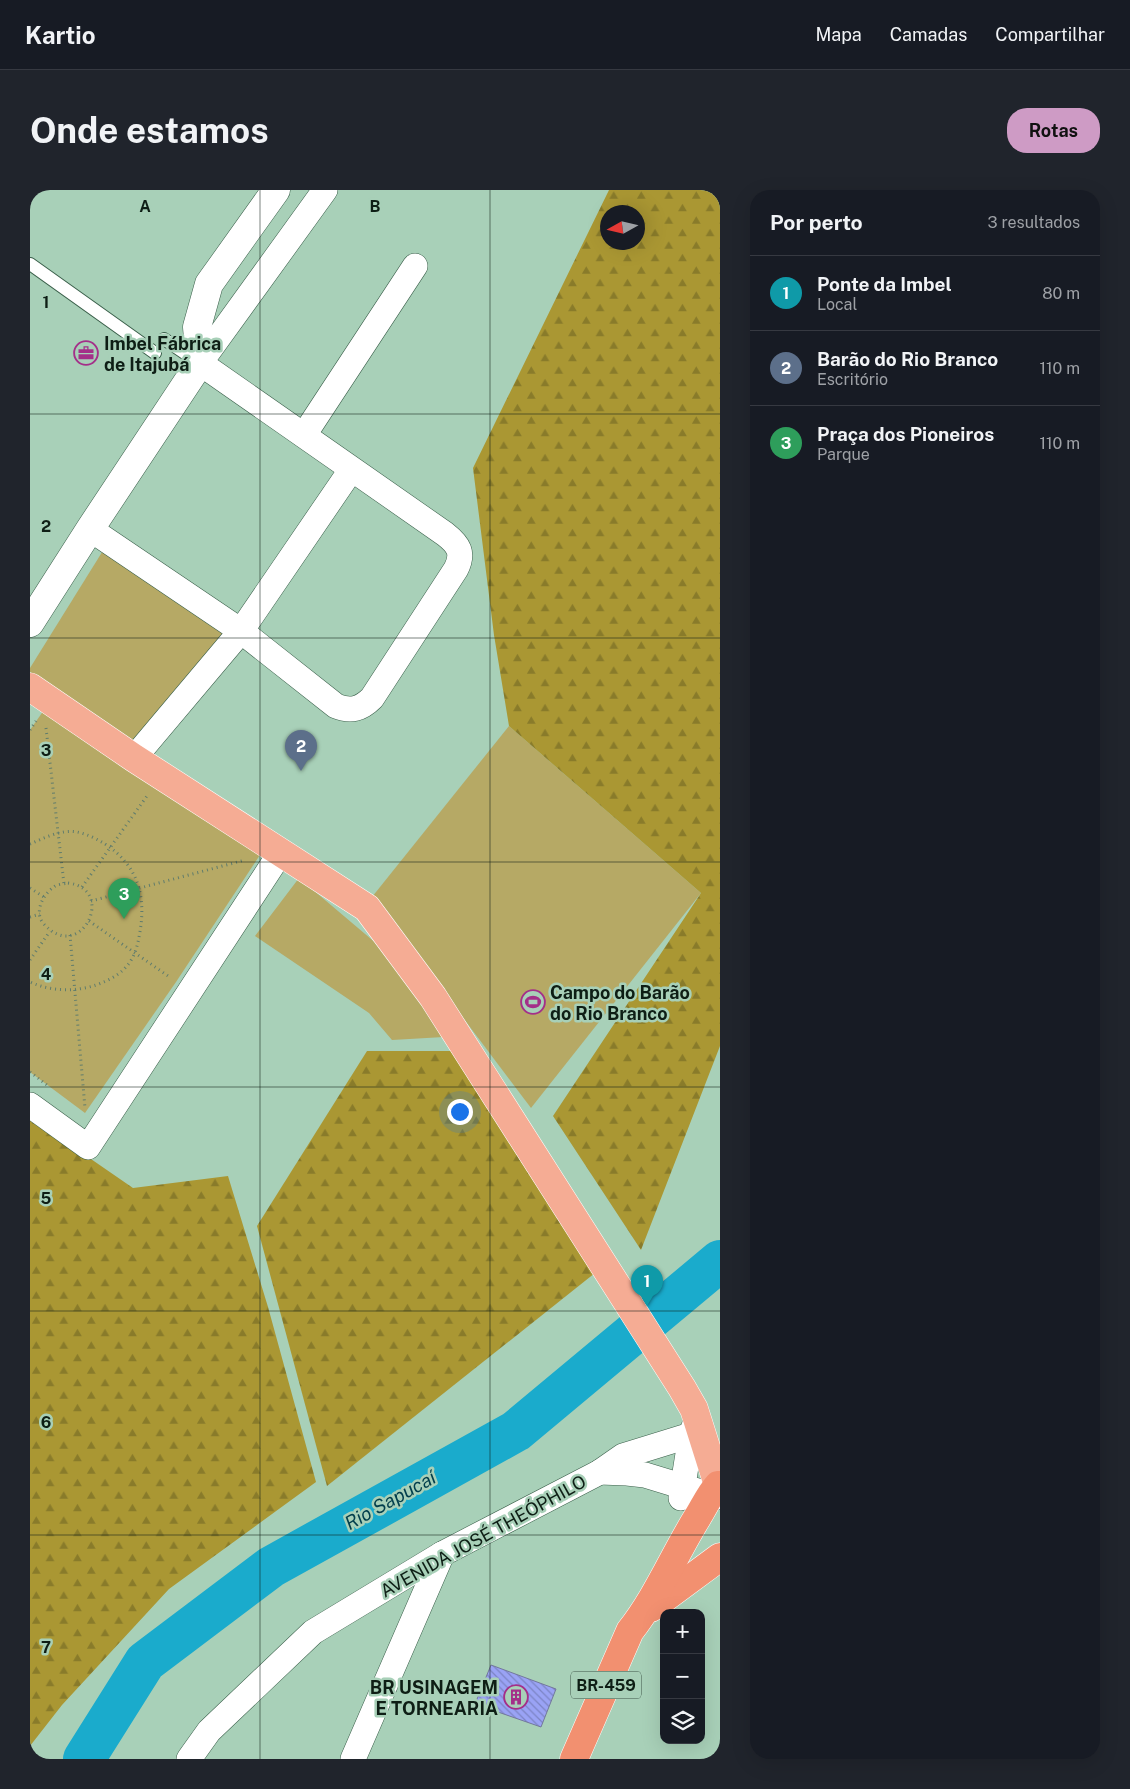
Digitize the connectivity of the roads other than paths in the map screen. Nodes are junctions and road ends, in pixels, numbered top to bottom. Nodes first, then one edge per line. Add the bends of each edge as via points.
1 (276, 190) edge
2 (325, 190) edge
3 (30, 264) edge
4 (415, 266) dead end
5 (164, 339) dead end
6 (155, 353) dead end
7 (200, 364) junction
8 (304, 435) junction
9 (351, 470) junction
10 (90, 529) junction
11 (30, 623) edge
12 (242, 631) junction
13 (34, 698) edge
14 (134, 758) junction
15 (281, 852) junction
16 (30, 1104) edge
17 (701, 1418) edge
18 (600, 1472) junction
19 (701, 1494) edge
20 (442, 1554) junction
21 (720, 1557) edge
22 (644, 1614) junction
23 (189, 1759) edge
24 (354, 1759) edge
25 (574, 1759) edge

1 - 7 street via 210,284 197,326
2 - 7 street
3 - 6 lane
4 - 8 street
5 - 7 lane
7 - 8 street
7 - 10 street
8 - 9 street
9 - 12 street
9 - 12 street via 454,541 460,554 456,569 372,698 364,706 354,709 336,706
10 - 11 street
10 - 12 street
12 - 14 street
13 - 14 main road
14 - 15 main road
15 - 16 street via 88,1147
15 - 17 main road via 367,908 433,997
17 - 18 street, AVENIDA JOSÉ THEÓPHILO via 623,1456
17 - 19 main road
18 - 19 street, AVENIDA JOSÉ THEÓPHILO via 636,1474
18 - 20 street, AVENIDA JOSÉ THEÓPHILO
19 - 22 highway, BR-459
20 - 23 street, AVENIDA JOSÉ THEÓPHILO via 313,1632 209,1731
20 - 24 street
21 - 22 highway, BR-459
22 - 25 highway, BR-459 via 630,1632

